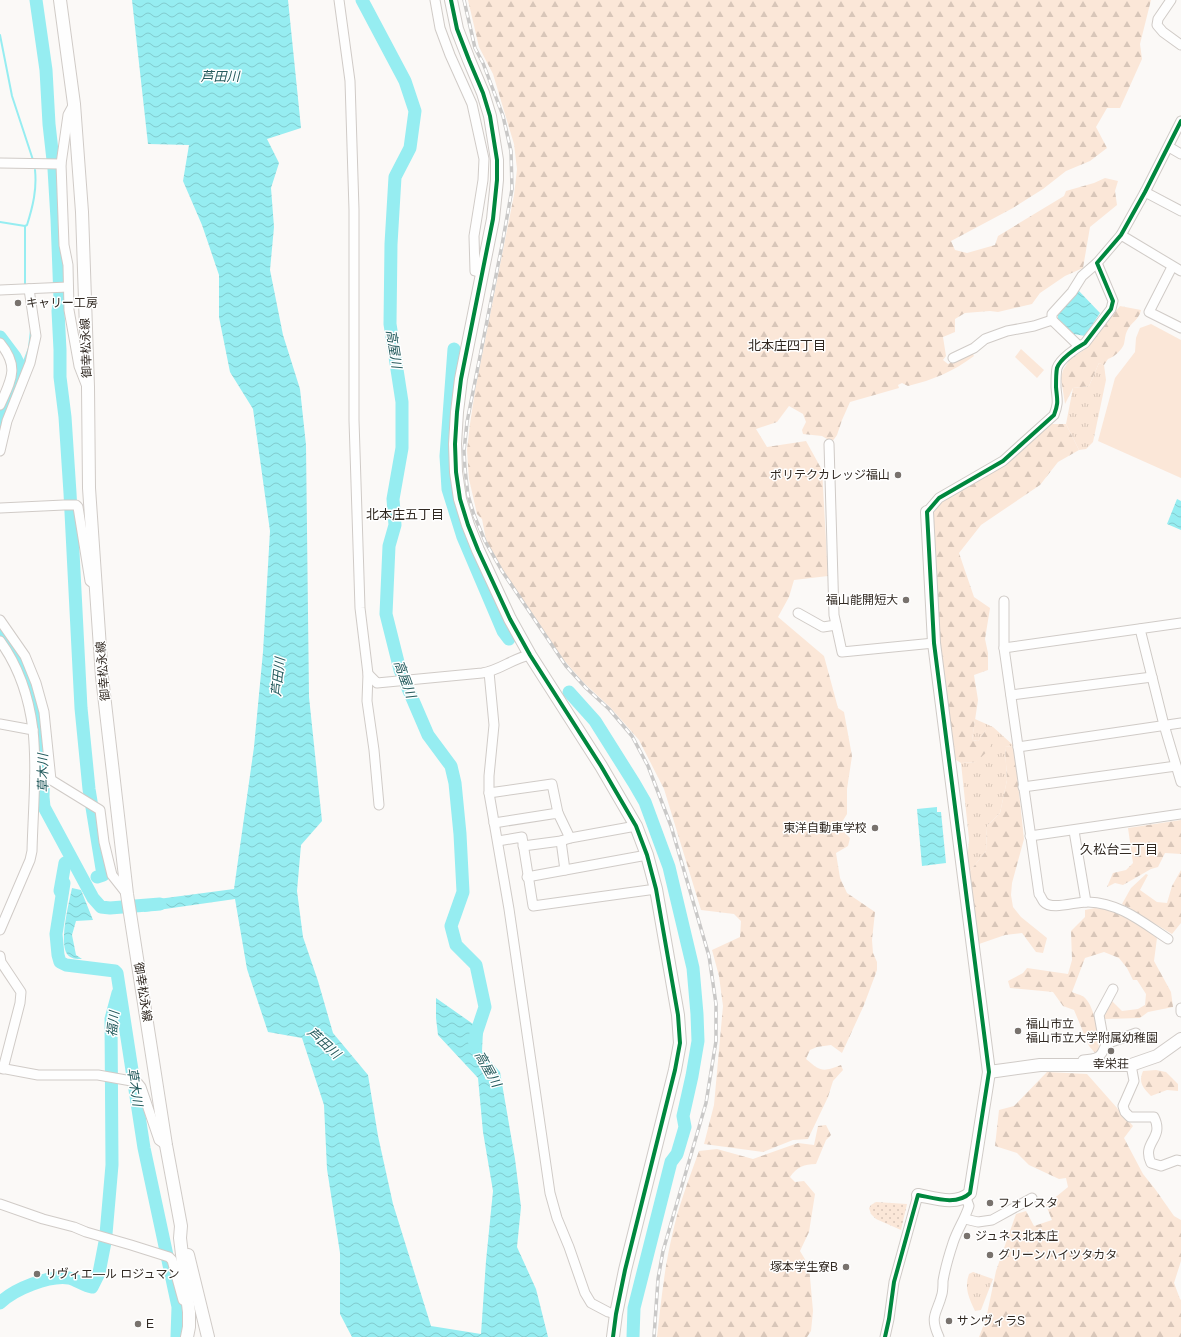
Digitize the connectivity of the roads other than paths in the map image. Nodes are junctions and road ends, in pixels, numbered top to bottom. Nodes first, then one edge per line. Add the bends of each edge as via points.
1 (60, 0) edge
2 (339, 0) edge
3 (435, 0) edge
4 (451, 0) edge
5 (1171, 0) edge
6 (1181, 45) edge
7 (74, 104) junction
8 (1181, 121) edge
9 (1168, 147) junction
10 (1181, 154) edge
11 (0, 163) edge
12 (55, 164) junction
13 (1146, 192) junction
14 (1181, 211) edge
15 (1121, 235) junction
16 (1097, 263) junction
17 (1172, 267) junction
18 (1181, 271) edge
19 (482, 274) junction
20 (62, 287) junction
21 (26, 289) junction
22 (0, 290) edge
23 (1052, 320) junction
24 (1181, 328) edge
25 (0, 343) edge
26 (1079, 346) junction
27 (953, 358) dead end
28 (88, 387) junction
29 (0, 405) edge
30 (828, 444) dead end
31 (0, 451) edge
32 (0, 508) edge
33 (927, 512) joint
34 (96, 586) junction
35 (1004, 601) dead end
36 (798, 613) dead end
37 (0, 620) edge
38 (1181, 623) edge
39 (836, 625) junction
40 (1140, 629) junction
41 (0, 641) edge
42 (934, 643) junction
43 (1004, 648) junction
44 (530, 655) junction
45 (485, 673) junction
46 (368, 674) junction
47 (1152, 677) junction
48 (30, 685) junction
49 (1010, 695) junction
50 (1181, 723) edge
51 (0, 724) edge
52 (1164, 725) junction
53 (33, 730) junction
54 (1018, 747) junction
55 (1176, 766) junction
56 (37, 776) junction
57 (50, 779) junction
58 (1181, 782) edge
59 (1023, 787) junction
60 (489, 793) junction
61 (379, 805) dead end
62 (558, 813) junction
63 (1181, 814) edge
64 (494, 823) junction
65 (636, 826) junction
66 (1074, 831) junction
67 (1030, 836) junction
68 (570, 838) junction
69 (498, 841) junction
70 (561, 841) junction
71 (523, 846) junction
72 (647, 856) junction
73 (565, 870) junction
74 (527, 877) junction
75 (656, 889) junction
76 (127, 894) junction
77 (1086, 902) junction
78 (0, 930) edge
79 (1168, 939) dead end
80 (0, 956) edge
81 (1112, 989) dead end
82 (1181, 1008) edge
83 (1181, 1012) edge
84 (1136, 1033) dead end
85 (1181, 1040) edge
86 (1106, 1044) junction
87 (1075, 1065) junction
88 (1130, 1065) junction
89 (1, 1068) edge
90 (989, 1072) junction
91 (166, 1145) junction
92 (1181, 1161) edge
93 (918, 1195) joint
94 (966, 1198) junction
95 (1032, 1198) dead end
96 (0, 1204) edge
97 (965, 1219) junction
98 (181, 1226) junction
99 (189, 1312) junction
100 (616, 1314) junction
101 (190, 1334) edge
102 (208, 1337) edge
103 (613, 1337) edge
104 (885, 1337) edge
105 (939, 1337) edge

1 - 7 street, 御幸松永線
2 - 46 street via 350,81 354,210 354,420 360,608
3 - 19 street via 440,28 472,104 484,159 474,236 475,271
4 - 19 street via 457,29 483,93 495,140 497,180 493,219
5 - 6 street via 1158,19 1157,25
7 - 12 street via 68,115
7 - 28 street, 御幸松永線 via 82,212
8 - 9 street
9 - 10 street
9 - 13 street
11 - 12 street
12 - 20 street via 68,265
13 - 14 street
13 - 15 street
15 - 16 street
15 - 17 street
16 - 23 street via 1082,276 1072,292 1052,314
16 - 26 street via 1114,301 1111,309 1085,343
17 - 18 street
17 - 24 street via 1149,312
19 - 44 street via 461,379 455,444 456,472 468,525 478,550
20 - 21 street
20 - 28 street via 69,310 79,366
21 - 22 street
21 - 31 street via 36,336 30,363 6,421
23 - 26 street
23 - 27 street via 985,339 974,348
25 - 29 street via 10,358 12,377
26 - 33 street via 1067,355 1058,368 1058,405 1054,414 1003,461 939,498
28 - 34 street, 御幸松永線 via 89,488
30 - 39 street
32 - 34 street via 76,505 90,581
33 - 42 street
34 - 76 street, 御幸松永線 via 102,677
35 - 43 street
36 - 39 street via 823,627
37 - 48 street via 25,656
38 - 40 street
39 - 42 street via 842,652
40 - 43 street
40 - 47 street
41 - 48 street
42 - 90 street
43 - 49 street
44 - 45 street via 520,656
44 - 65 street
45 - 46 street via 377,683
45 - 60 street via 494,725
46 - 61 street via 367,701
47 - 49 street
47 - 52 street
48 - 53 street
48 - 57 street via 44,712
49 - 54 street
50 - 52 street
51 - 53 street
52 - 54 street
52 - 55 street
53 - 56 street
54 - 59 street
55 - 58 street
55 - 59 street
56 - 57 street
56 - 78 street via 30,860
57 - 76 street via 100,810 112,875
59 - 67 street
60 - 62 street via 552,784
60 - 64 street
62 - 64 street
62 - 68 street
63 - 66 street
64 - 69 street
65 - 68 street
65 - 72 street
66 - 67 street
66 - 77 street
67 - 77 street via 1039,894 1044,902 1051,906
68 - 70 street
69 - 71 street via 522,837
69 - 100 street via 550,1193 585,1293 591,1303
70 - 71 street
70 - 73 street
71 - 74 street
72 - 73 street
72 - 75 street
73 - 74 street
74 - 75 street via 533,906
75 - 100 street via 678,1015 680,1043
76 - 91 street, 御幸松永線
77 - 79 street via 1114,906
80 - 89 street via 1,962 21,992
81 - 86 street via 1099,1015
82 - 83 street
84 - 86 street
85 - 88 street via 1157,1056
86 - 87 street via 1102,1055 1094,1060 1076,1061
87 - 88 street
87 - 90 street via 1040,1065
88 - 92 street via 1134,1081 1123,1106 1130,1117 1154,1117 1158,1124 1148,1155 1151,1162 1161,1166
89 - 91 street via 38,1075 98,1075 135,1082 141,1087 159,1140
90 - 94 street via 970,1193
91 - 98 street, 御幸松永線
93 - 94 street via 943,1200
93 - 104 street via 898,1267
94 - 97 street via 969,1206
95 - 97 street via 992,1220 978,1222
96 - 99 street via 167,1257 172,1260 185,1307
97 - 105 street via 953,1241 943,1291 934,1316 933,1322
98 - 99 street, 御幸松永線 via 180,1238
98 - 102 street
99 - 101 street, 御幸松永線
100 - 103 street

